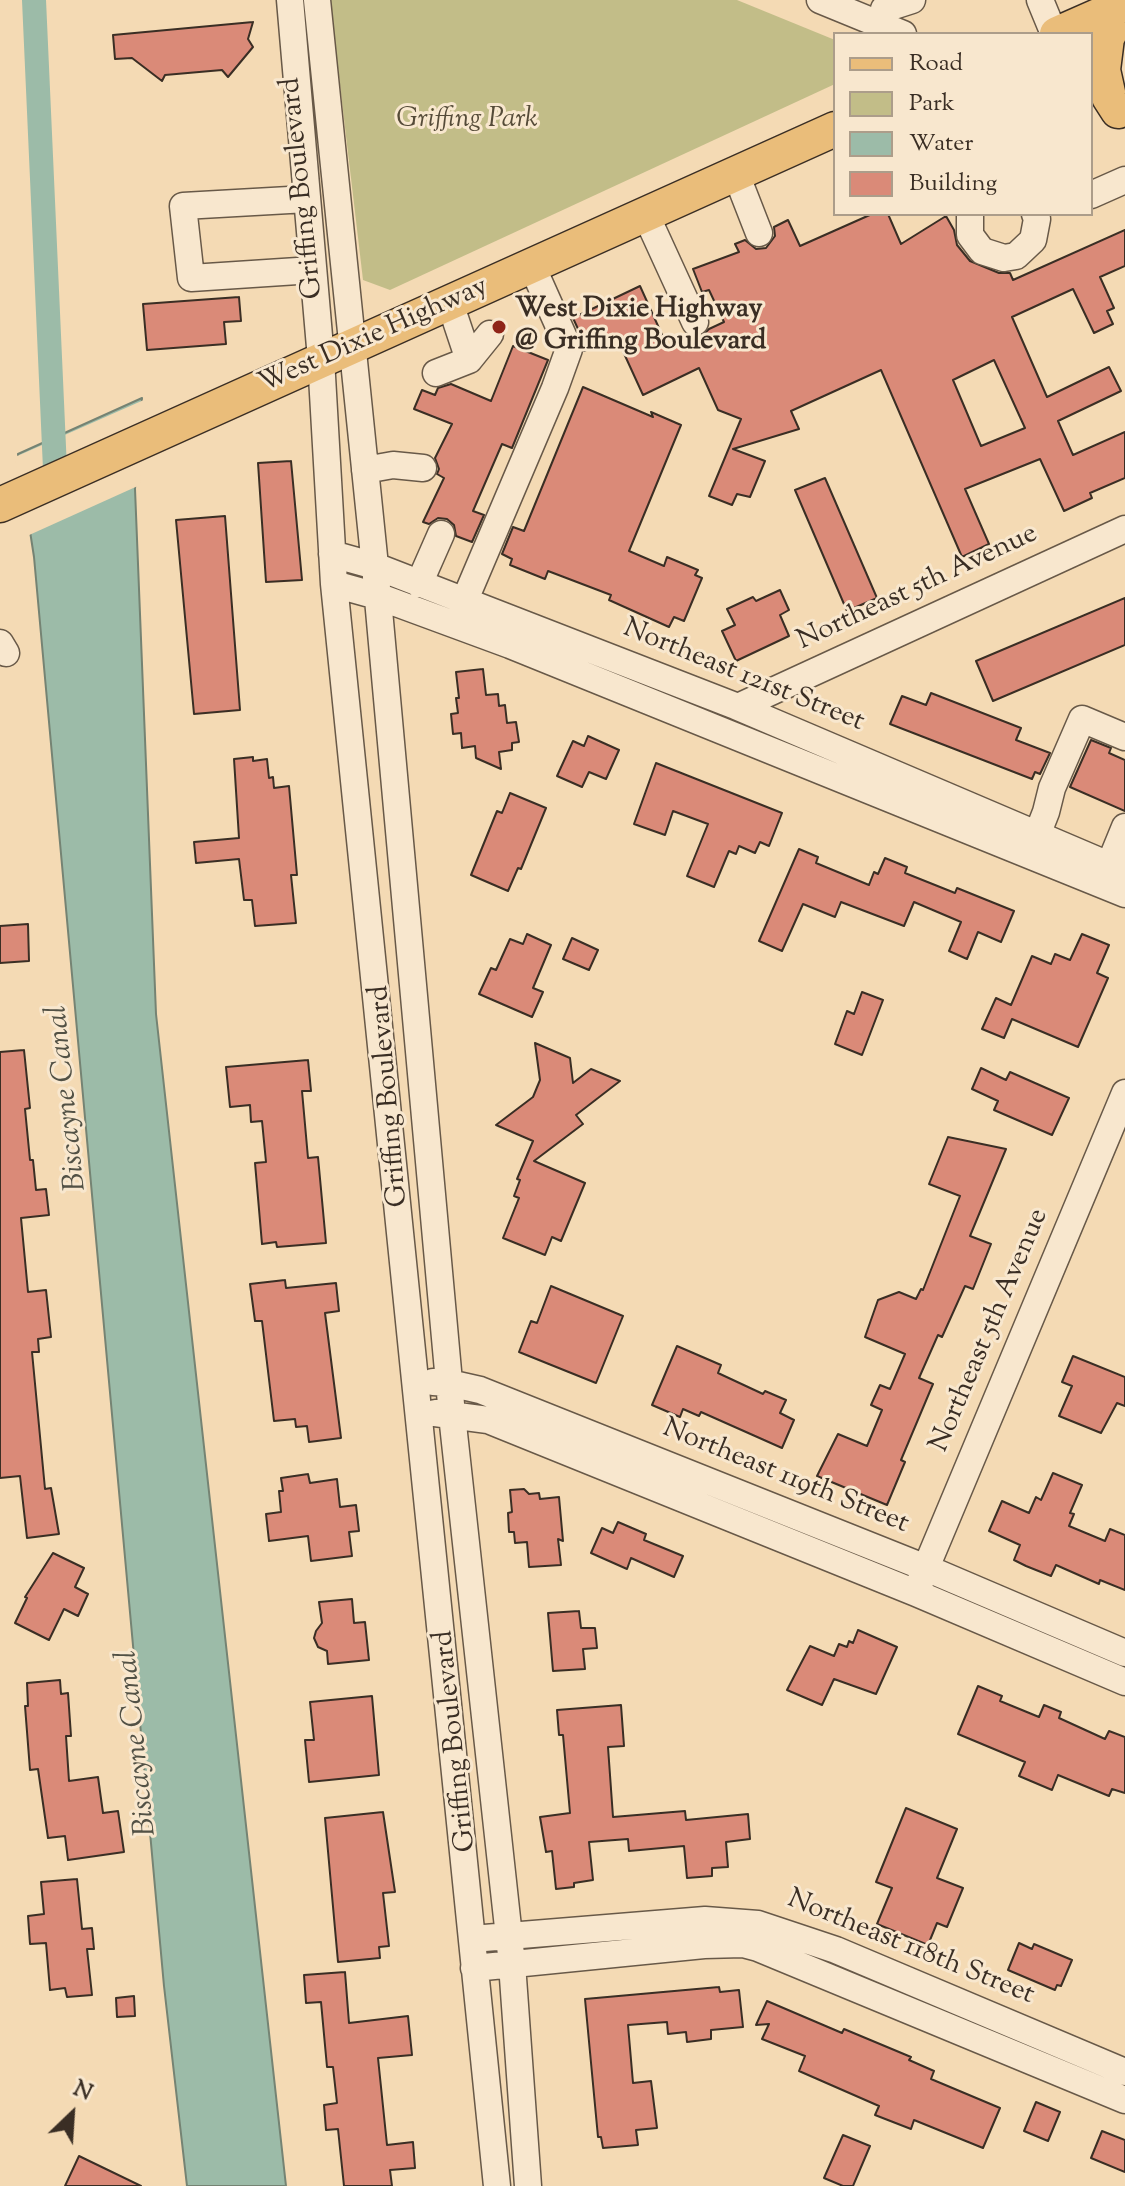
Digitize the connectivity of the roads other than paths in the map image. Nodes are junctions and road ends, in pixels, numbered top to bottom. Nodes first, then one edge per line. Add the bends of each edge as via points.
1 (290, 0) edge
2 (317, 0) edge
3 (820, 0) edge
4 (912, 0) edge
5 (1040, 0) edge
6 (1124, 4) edge
7 (883, 11) edge
8 (901, 32) edge
9 (1055, 32) edge
10 (1061, 32) edge
11 (1111, 108) edge
12 (833, 130) edge
13 (736, 174) junction
14 (1125, 180) edge
15 (1093, 194) edge
16 (307, 199) junction
17 (646, 215) junction
18 (970, 216) edge
19 (1040, 216) edge
20 (759, 233) dead end
21 (532, 266) junction
22 (313, 270) junction
23 (450, 303) junction
24 (695, 322) dead end
25 (490, 334) dead end
26 (352, 345) junction
27 (321, 359) junction
28 (469, 360) junction
29 (436, 373) dead end
30 (423, 468) dead end
31 (365, 470) junction
32 (0, 505) edge
33 (1125, 529) edge
34 (441, 534) dead end
35 (332, 554) junction
36 (375, 566) junction
37 (334, 584) junction
38 (419, 584) junction
39 (377, 596) junction
40 (464, 602) junction
41 (738, 707) junction
42 (1125, 737) edge
43 (1125, 827) edge
44 (1037, 835) junction
45 (1117, 869) edge
46 (1125, 894) edge
47 (1125, 1093) edge
48 (416, 1382) junction
49 (449, 1383) junction
50 (420, 1411) junction
51 (452, 1415) junction
52 (926, 1568) junction
53 (916, 1593) junction
54 (1125, 1653) edge
55 (1125, 1682) edge
56 (509, 1934) junction
57 (472, 1939) junction
58 (512, 1964) junction
59 (474, 1968) junction
60 (1125, 2072) edge
61 (1125, 2100) edge
62 (497, 2186) edge
63 (528, 2186) edge

1 - 16 street, Griffing Boulevard
2 - 26 street, Griffing Boulevard
3 - 7 street
4 - 7 street
5 - 9 street
6 - 10 main road
6 - 11 main road via 1107,38 1103,70
7 - 8 street
12 - 13 main road, West Dixie Highway
13 - 17 main road, West Dixie Highway
13 - 20 street
14 - 15 street
16 - 22 street, Griffing Boulevard
16 - 22 street via 183,206 191,278
17 - 21 main road, West Dixie Highway
17 - 24 street
18 - 19 street via 970,235 982,251 1004,258 1016,256 1033,240
21 - 23 main road, West Dixie Highway
21 - 40 street via 569,349
22 - 27 street, Griffing Boulevard
23 - 26 main road, West Dixie Highway
23 - 28 street
25 - 28 street
26 - 27 main road, West Dixie Highway
26 - 31 street, Griffing Boulevard
27 - 32 main road, West Dixie Highway
27 - 35 street, Griffing Boulevard
28 - 29 street
30 - 31 street via 393,465
31 - 36 street, Griffing Boulevard
33 - 41 street, Northeast 5th Avenue
34 - 38 street
35 - 36 street, Northeast 121st Street
35 - 37 street, Griffing Boulevard
36 - 38 street, Northeast 121st Street
36 - 39 street, Griffing Boulevard
37 - 39 street, Northeast 121st Street
37 - 48 street, Griffing Boulevard
38 - 40 street, Northeast 121st Street
39 - 46 street, Northeast 121st Street
39 - 49 street, Griffing Boulevard
40 - 41 street, Northeast 121st Street
41 - 44 street, Northeast 121st Street
42 - 44 street via 1082,719
43 - 45 street
44 - 45 street, Northeast 121st Street
47 - 52 street, Northeast 5th Avenue
48 - 49 street, Northeast 119th Street
48 - 50 street, Griffing Boulevard
49 - 51 street, Griffing Boulevard
49 - 52 street, Northeast 119th Street via 480,1390
50 - 51 street, Northeast 119th Street
50 - 57 street, Griffing Boulevard
51 - 53 street, Northeast 119th Street via 488,1420
51 - 56 street, Griffing Boulevard
52 - 53 street, Northeast 5th Avenue
52 - 54 street, Northeast 119th Street
53 - 55 street, Northeast 119th Street
56 - 57 street, Northeast 118th Street
56 - 58 street, Griffing Boulevard
56 - 60 street, Northeast 118th Street via 705,1920 758,1924 836,1950
57 - 59 street, Griffing Boulevard
58 - 59 street, Northeast 118th Street
58 - 61 street, Northeast 118th Street via 743,1944
58 - 63 street, Griffing Boulevard
59 - 62 street, Griffing Boulevard

